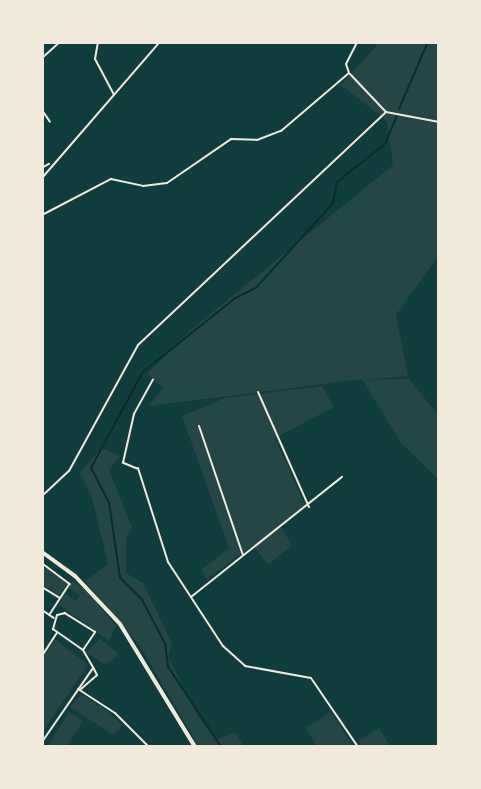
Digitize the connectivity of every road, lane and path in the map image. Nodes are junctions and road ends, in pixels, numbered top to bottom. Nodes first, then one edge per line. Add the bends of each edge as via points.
1 (60, 42) edge
2 (98, 42) edge
3 (160, 42) edge
4 (357, 42) edge
5 (42, 58) edge
6 (349, 73) junction
7 (114, 94) junction
8 (42, 110) edge
9 (386, 112) junction
10 (50, 122) dead end
11 (439, 122) edge
12 (52, 162) junction
13 (42, 168) edge
14 (42, 178) edge
15 (42, 215) edge
16 (153, 380) dead end
17 (439, 390) edge
18 (258, 392) dead end
19 (439, 410) edge
20 (199, 426) dead end
21 (138, 468) joint
22 (342, 477) dead end
23 (42, 496) edge
24 (309, 507) junction
25 (42, 552) edge
26 (243, 555) junction
27 (42, 563) edge
28 (42, 586) edge
29 (191, 597) junction
30 (60, 599) junction
31 (42, 610) edge
32 (50, 615) junction
33 (54, 618) junction
34 (57, 633) junction
35 (83, 650) junction
36 (42, 656) edge
37 (93, 667) junction
38 (78, 689) junction
39 (42, 742) edge
40 (149, 747) edge
41 (195, 747) edge
42 (358, 747) edge

1 - 5 street
2 - 7 street via 95,59
3 - 7 street
4 - 6 street via 346,64
6 - 9 street
6 - 15 street via 281,131 257,140 231,139 167,183 143,186 111,179
7 - 12 street via 70,150
8 - 10 street
9 - 11 street
9 - 23 street via 138,345 69,471
12 - 13 path
12 - 14 street
16 - 21 lane via 134,414 123,463 128,469
17 - 19 street
18 - 24 street
20 - 26 street
21 - 29 street via 168,562
22 - 24 street
24 - 26 street
25 - 41 main road via 75,576 120,624
26 - 29 street
27 - 30 lane via 70,584
28 - 30 lane
29 - 42 street via 223,646 242,664 311,678
30 - 32 lane
31 - 32 street
32 - 33 street
33 - 34 street via 51,625
33 - 35 street via 65,613 94,632
34 - 35 street
34 - 36 lane
35 - 37 street
37 - 38 street
37 - 38 street via 98,675 87,688
38 - 39 street
38 - 40 street via 114,713

